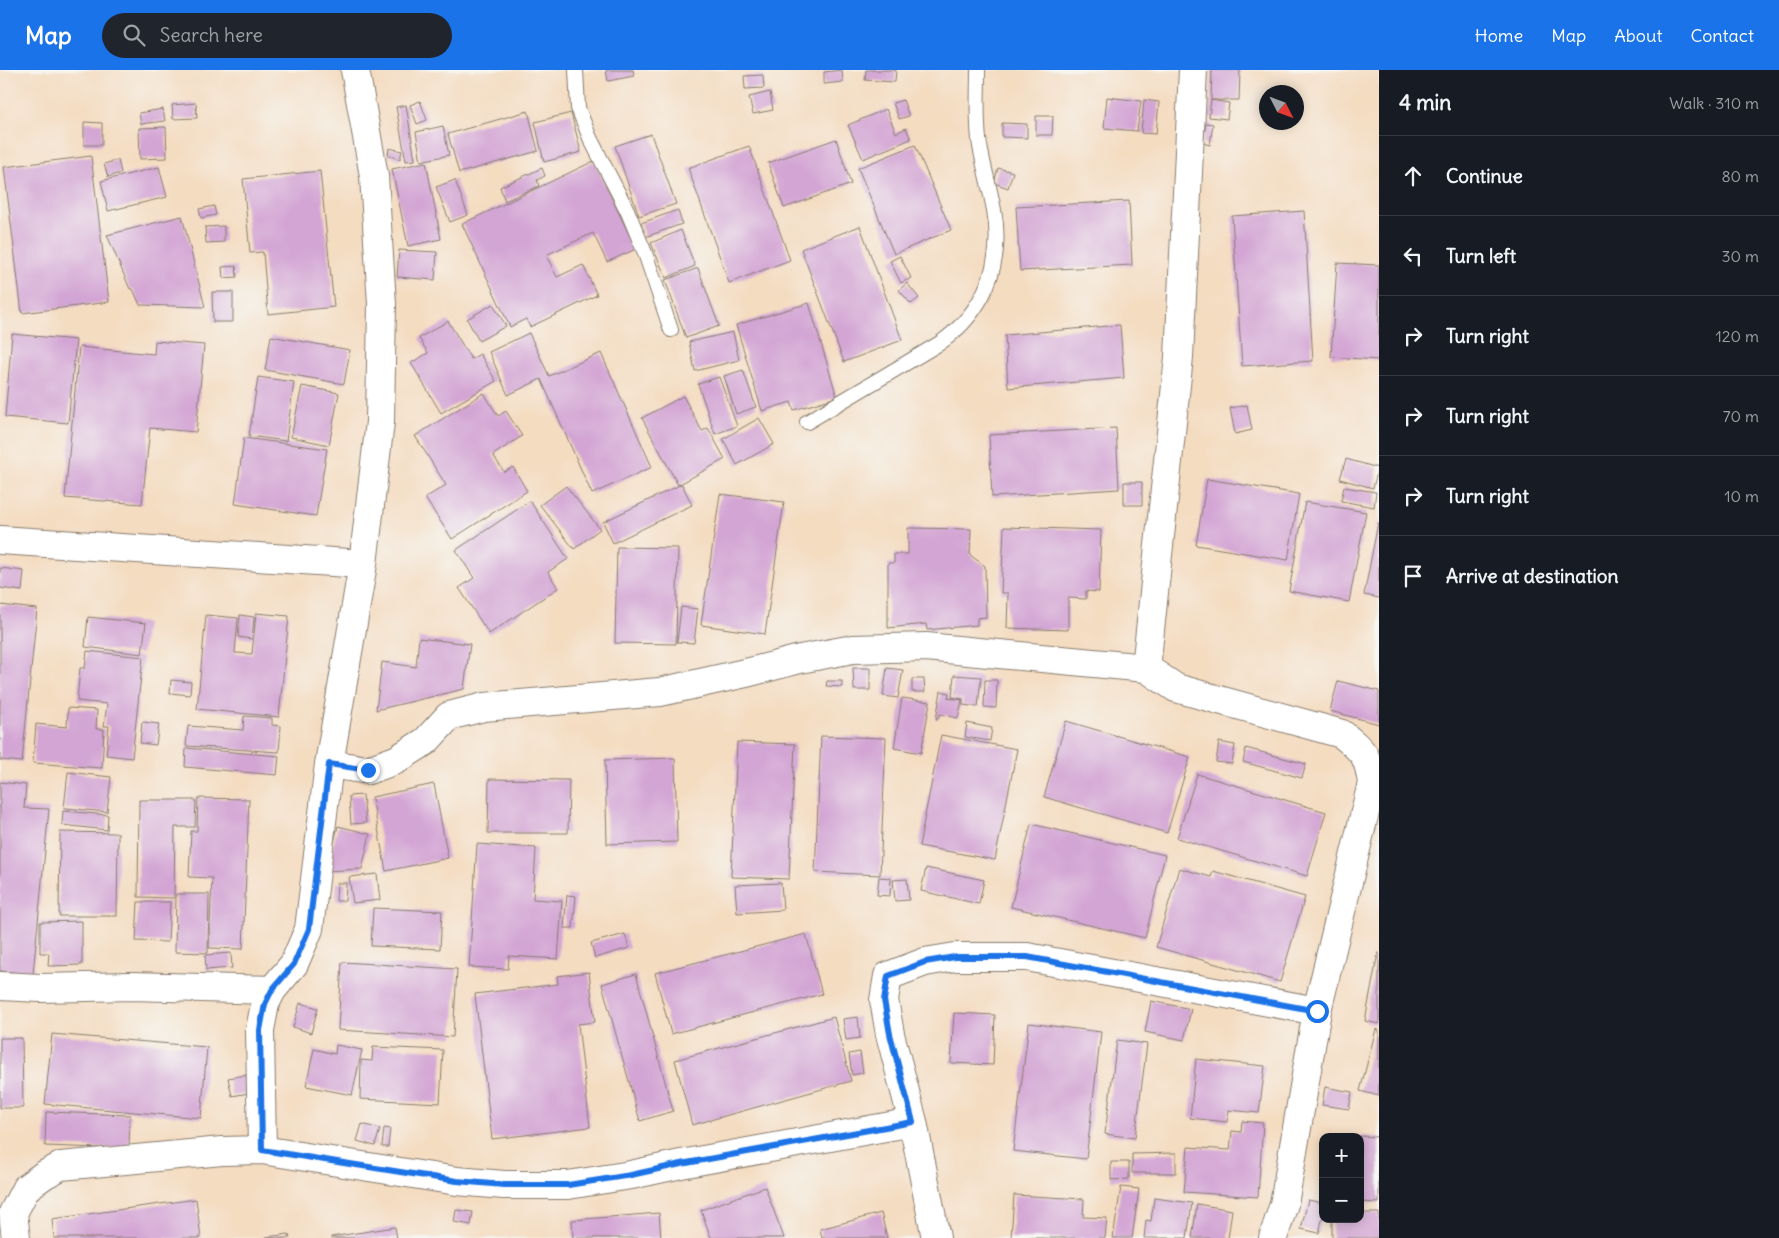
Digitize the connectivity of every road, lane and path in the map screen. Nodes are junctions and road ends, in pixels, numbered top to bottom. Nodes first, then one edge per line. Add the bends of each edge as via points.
1 (355, 70) edge
2 (576, 70) edge
3 (978, 70) edge
4 (1193, 70) edge
5 (671, 330) dead end
6 (807, 422) dead end
7 (0, 540) edge
8 (363, 564) junction
9 (1146, 668) junction
10 (329, 764) junction
11 (0, 986) edge
12 (272, 990) junction
13 (1317, 1011) junction
14 (913, 1122) junction
15 (262, 1150) junction
16 (16, 1238) edge
17 (936, 1238) edge
18 (1273, 1238) edge

1 - 8 street via 374,176 382,304 380,422
2 - 5 lane via 578,108 638,236
3 - 6 lane via 979,145 995,212 996,247 990,283 976,309 956,332
4 - 9 street via 1179,357
7 - 8 street
8 - 10 street
9 - 10 street via 926,647 853,649 660,692 484,707 449,716 426,740 396,760 368,770
9 - 13 street via 1176,688 1342,734 1360,748 1368,761 1372,783
10 - 12 street via 309,929 294,964
11 - 12 street
12 - 15 street via 265,1004 260,1030
13 - 14 street via 1027,957 955,957 925,962 888,976 884,1000
13 - 18 street via 1284,1204
14 - 15 street via 568,1185 457,1181
14 - 17 street
15 - 16 street via 61,1166 26,1188 13,1213

